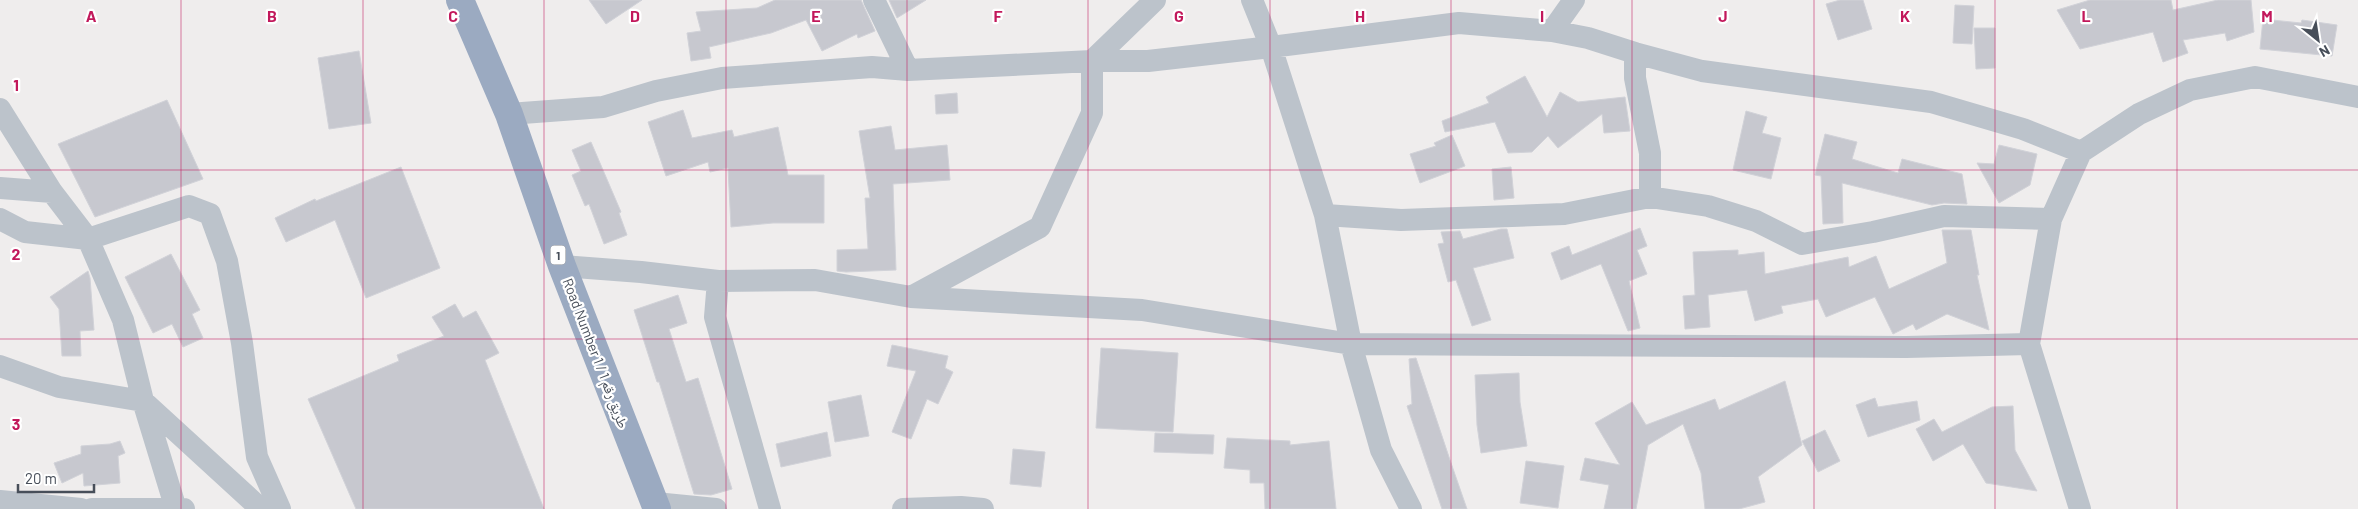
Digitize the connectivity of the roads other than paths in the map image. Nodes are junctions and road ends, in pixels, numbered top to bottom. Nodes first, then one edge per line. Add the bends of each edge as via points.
1 (460, 0) edge
2 (874, 0) edge
3 (1155, 0) edge
4 (1252, 0) edge
5 (1574, 0) edge
6 (1552, 31) junction
7 (1271, 47) junction
8 (1635, 53) junction
9 (1092, 61) junction
10 (908, 70) junction
11 (2358, 96) edge
12 (0, 109) edge
13 (509, 114) junction
14 (2081, 152) junction
15 (0, 188) edge
16 (52, 192) junction
17 (1650, 197) junction
18 (1325, 215) junction
19 (0, 219) edge
20 (2051, 220) junction
21 (88, 239) junction
22 (562, 266) junction
23 (718, 281) junction
24 (911, 297) junction
25 (1351, 344) junction
26 (2029, 344) junction
27 (0, 366) edge
28 (143, 401) junction
29 (0, 502) edge
30 (656, 506) edge
31 (81, 509) edge
32 (92, 509) edge
33 (176, 509) edge
34 (184, 509) edge
35 (261, 509) edge
36 (280, 509) edge
37 (716, 509) edge
38 (770, 509) edge
39 (903, 509) edge
40 (983, 509) edge
41 (1411, 509) edge
42 (2080, 509) edge

1 - 13 highway, Road Number 1 / طريق رقم 1 / 1
2 - 10 street
3 - 9 street
4 - 7 street
5 - 6 street
6 - 7 street via 1459,23
6 - 8 street
7 - 9 street via 1148,61
7 - 18 street
8 - 14 street via 1702,71 1931,102 2022,129
8 - 17 street via 1635,78 1650,153
9 - 10 street
9 - 24 street via 1092,113 1040,227
10 - 13 street via 872,67 722,78 656,91 603,107
11 - 14 street via 2256,77 2190,90 2140,114
12 - 16 street
13 - 22 highway, Road Number 1 / طريق رقم 1 / 1
14 - 20 street
15 - 16 street
16 - 21 street
17 - 18 street via 1564,214 1401,220
17 - 20 street via 1708,206 1748,218 1802,244 1944,216
18 - 25 street
19 - 21 street via 24,232
20 - 26 street
21 - 28 street via 122,320
21 - 36 street via 189,206 210,214 226,261 242,344 257,457
22 - 23 street
22 - 30 highway, Road Number 1 / طريق رقم 1 / 1
23 - 24 street via 815,280
23 - 38 street via 714,317
24 - 25 street via 1142,310
25 - 26 street via 1906,347
25 - 41 street via 1381,450
26 - 42 street
27 - 28 street via 59,387
28 - 33 street
28 - 35 street
29 - 31 street
30 - 37 street
32 - 33 street
33 - 34 street
39 - 40 street

